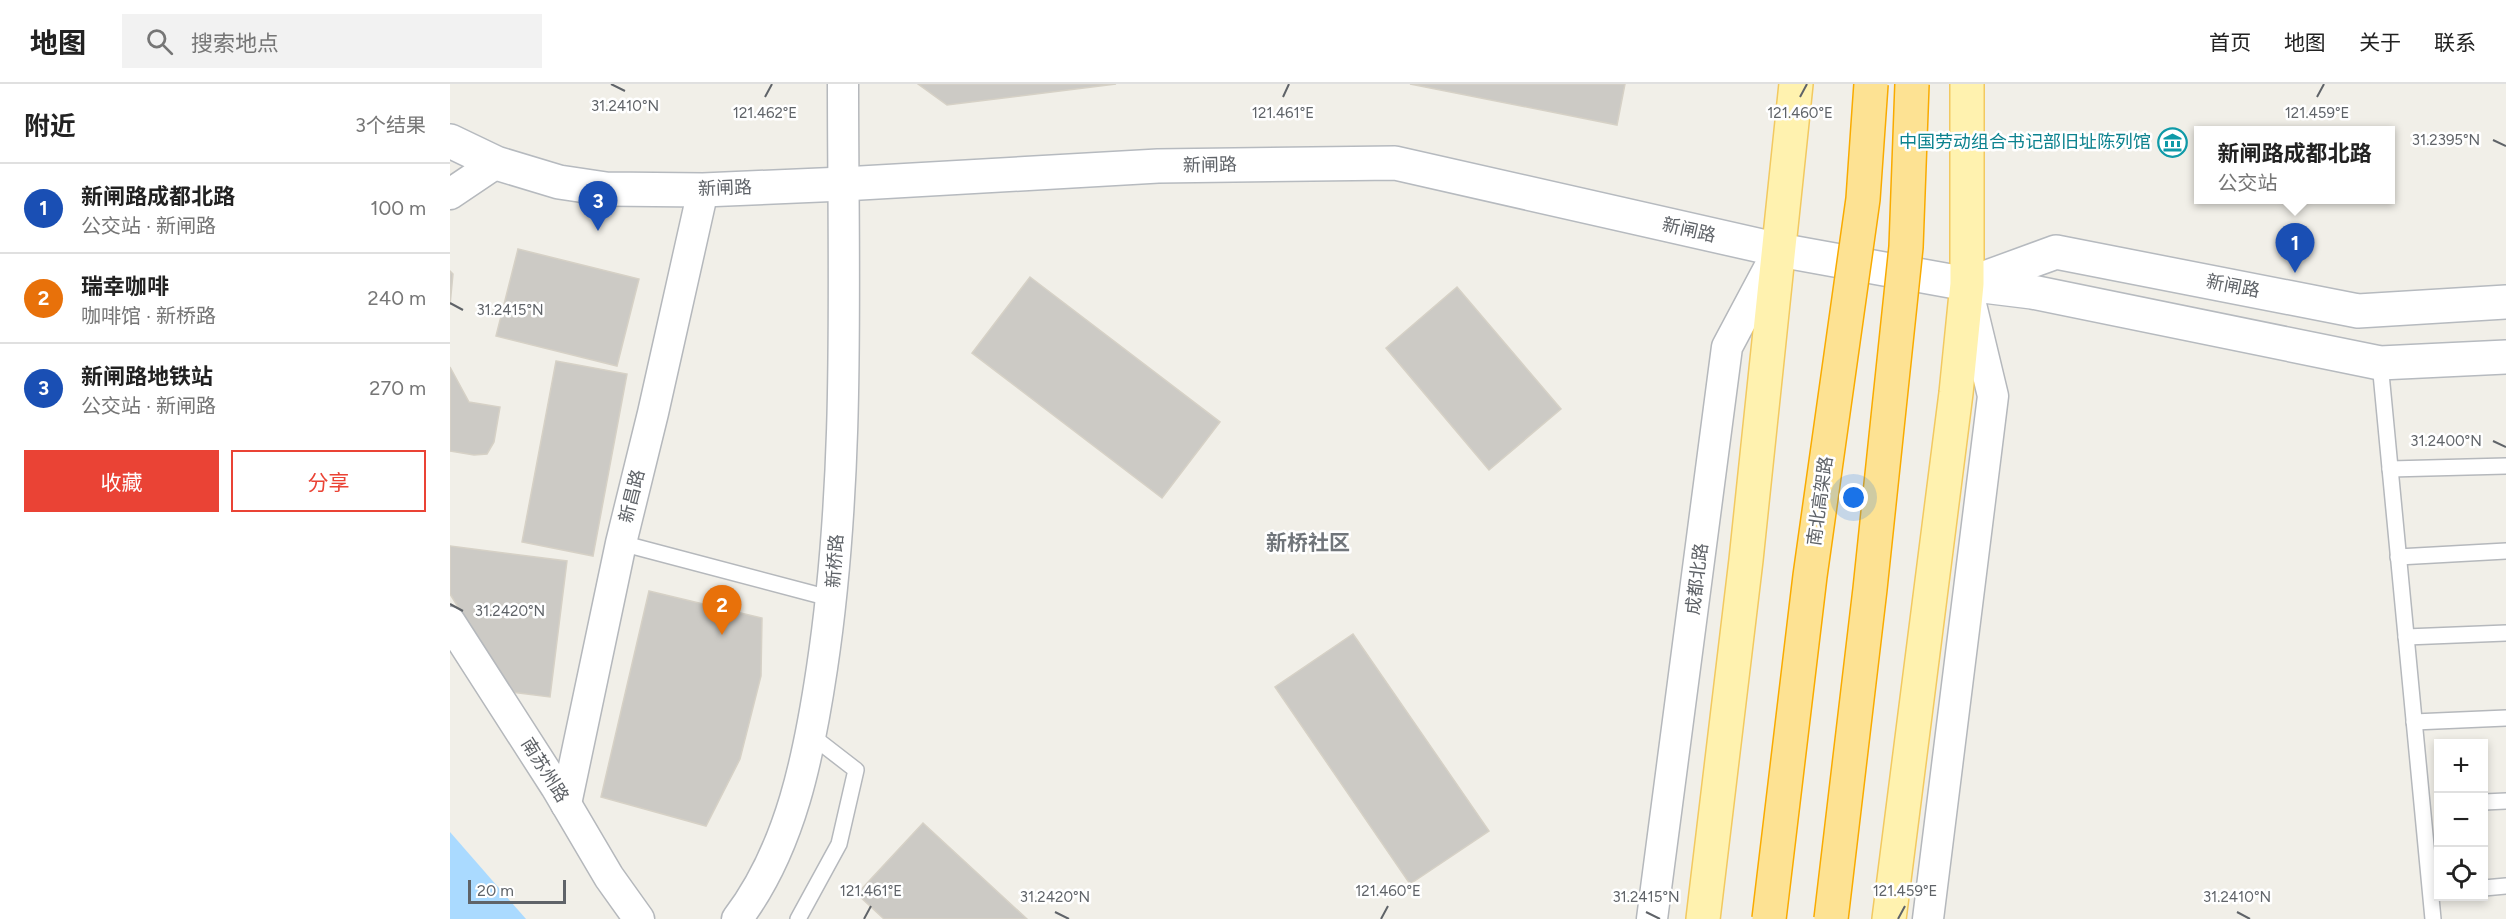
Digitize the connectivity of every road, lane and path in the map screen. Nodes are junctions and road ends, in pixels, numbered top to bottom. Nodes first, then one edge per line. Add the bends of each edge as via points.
1 (843, 84) edge
2 (1796, 84) edge
3 (1871, 84) edge
4 (1912, 84) edge
5 (1967, 84) edge
6 (450, 141) edge
7 (496, 164) junction
8 (843, 184) junction
9 (703, 190) junction
10 (450, 194) edge
11 (1779, 250) junction
12 (1967, 285) junction
13 (2506, 302) edge
14 (2506, 357) edge
15 (2380, 363) junction
16 (2506, 466) edge
17 (2390, 469) junction
18 (621, 543) junction
19 (2506, 552) edge
20 (2398, 557) junction
21 (832, 599) junction
22 (450, 622) edge
23 (2506, 633) edge
24 (2406, 637) junction
25 (2506, 718) edge
26 (2414, 722) junction
27 (812, 736) junction
28 (2506, 801) edge
29 (2488, 802) edge
30 (566, 804) junction
31 (2434, 806) edge
32 (2422, 807) junction
33 (2506, 886) edge
34 (2488, 888) edge
35 (2434, 892) edge
36 (639, 919) edge
37 (736, 919) edge
38 (798, 919) edge
39 (1652, 919) edge
40 (1703, 919) edge
41 (1769, 919) edge
42 (1831, 919) edge
43 (1889, 919) edge
44 (1928, 919) edge
45 (2433, 919) edge

1 - 8 street
2 - 11 main road, 成都北路
3 - 41 highway, 南北高架路, bridge via 1863,199 1810,576
4 - 42 highway, bridge via 1906,247
5 - 12 main road
6 - 7 main road, 新闸路
7 - 9 main road, 新闸路 via 559,182 606,189
7 - 10 street
8 - 9 main road, 新闸路
8 - 11 main road, 新闸路 via 1158,165 1395,163
8 - 21 street, 新桥路 via 844,426
9 - 18 street, 新昌路
11 - 12 main road, 新闸路
11 - 39 street, 成都北路 via 1727,347
11 - 40 main road, 成都北路
12 - 13 main road, 新闸路 via 2056,252 2358,311
12 - 15 main road, 新闸路 via 2032,292
12 - 43 main road
12 - 44 street via 1993,396
14 - 15 main road, 新闸路
15 - 17 lane
16 - 17 lane
17 - 20 lane
18 - 21 lane
18 - 30 street, 新昌路
19 - 20 lane
20 - 24 lane
21 - 27 street, 新桥路
22 - 30 street, 南苏州路
23 - 24 lane
24 - 26 lane
25 - 26 lane
26 - 32 lane
27 - 37 street, 新桥路 via 782,836 752,898
27 - 38 lane via 856,770 839,844
28 - 29 lane
30 - 36 street, 南苏州路
31 - 32 lane
32 - 35 lane
33 - 34 lane
35 - 45 lane

